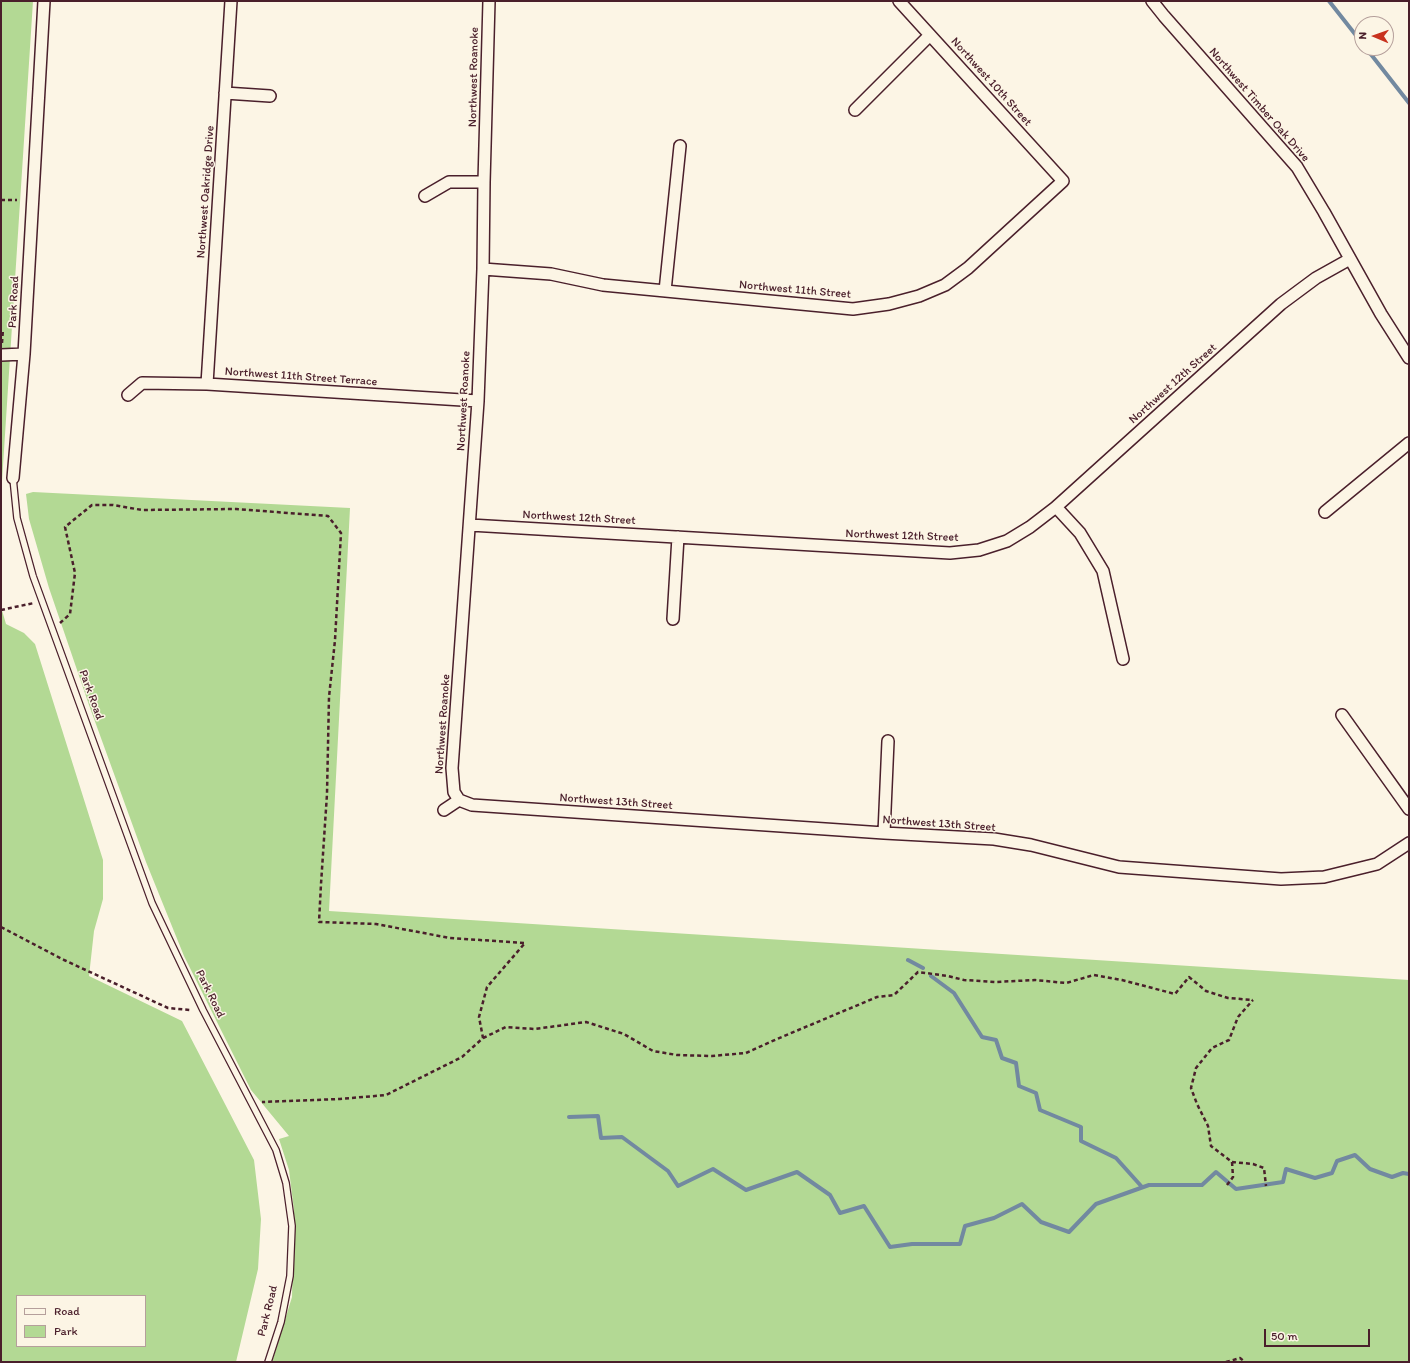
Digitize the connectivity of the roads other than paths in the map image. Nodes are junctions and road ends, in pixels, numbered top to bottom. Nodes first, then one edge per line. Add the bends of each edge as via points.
1 (44, 1) edge
2 (231, 1) edge
3 (488, 1) edge
4 (899, 1) edge
5 (1152, 1) edge
6 (930, 35) junction
7 (225, 93) junction
8 (270, 96) dead end
9 (855, 110) dead end
10 (680, 146) dead end
11 (1063, 180) joint
12 (484, 182) junction
13 (425, 196) dead end
14 (1350, 259) junction
15 (483, 269) junction
16 (665, 291) junction
17 (24, 354) junction
18 (1, 355) edge
19 (1409, 358) edge
20 (207, 384) junction
21 (128, 395) dead end
22 (478, 401) junction
23 (1409, 444) edge
24 (13, 478) joint
25 (1056, 507) junction
26 (1325, 512) dead end
27 (470, 525) junction
28 (678, 537) junction
29 (673, 619) dead end
30 (1123, 659) dead end
31 (1342, 715) dead end
32 (888, 741) dead end
33 (459, 800) junction
34 (1409, 809) edge
35 (444, 810) dead end
36 (884, 833) junction
37 (1409, 843) edge
38 (268, 1362) edge

1 - 17 street, Park Road
2 - 7 street, Northwest Oakridge Drive
3 - 12 street, Northwest Roanoke
4 - 6 street, Northwest 10th Street
5 - 14 street, Northwest Timber Oak Drive via 1297,168
6 - 9 street
6 - 11 street, Northwest 10th Street
7 - 8 street
7 - 20 street, Northwest Oakridge Drive
10 - 16 street
11 - 16 street, Northwest 11th Street via 968,268 945,285 918,296 889,304 854,309
12 - 13 street via 449,182
12 - 15 street, Northwest Roanoke
14 - 19 street, Northwest Timber Oak Drive
14 - 25 street, Northwest 12th Street via 1316,278 1281,304
15 - 16 street, Northwest 11th Street via 552,274 603,285
15 - 22 street, Northwest Roanoke
17 - 18 street
17 - 24 street, Park Road
20 - 21 street, Northwest 11th Street Terrace via 142,383
20 - 22 street, Northwest 11th Street Terrace
22 - 27 street, Northwest Roanoke
23 - 26 street
24 - 38 lane, Park Road via 17,518 31,570 152,903 203,1010 276,1150 286,1183 292,1226 290,1276 281,1322
25 - 28 street, Northwest 12th Street via 1007,541 980,550 950,553
25 - 30 street via 1080,533 1103,571
27 - 28 street, Northwest 12th Street
27 - 33 street, Northwest Roanoke via 452,768 454,792
28 - 29 street
31 - 34 street
32 - 36 street
33 - 35 street
33 - 36 street, Northwest 13th Street via 472,805
36 - 37 street, Northwest 13th Street via 994,839 1031,845 1119,867 1281,879 1324,877 1377,864

